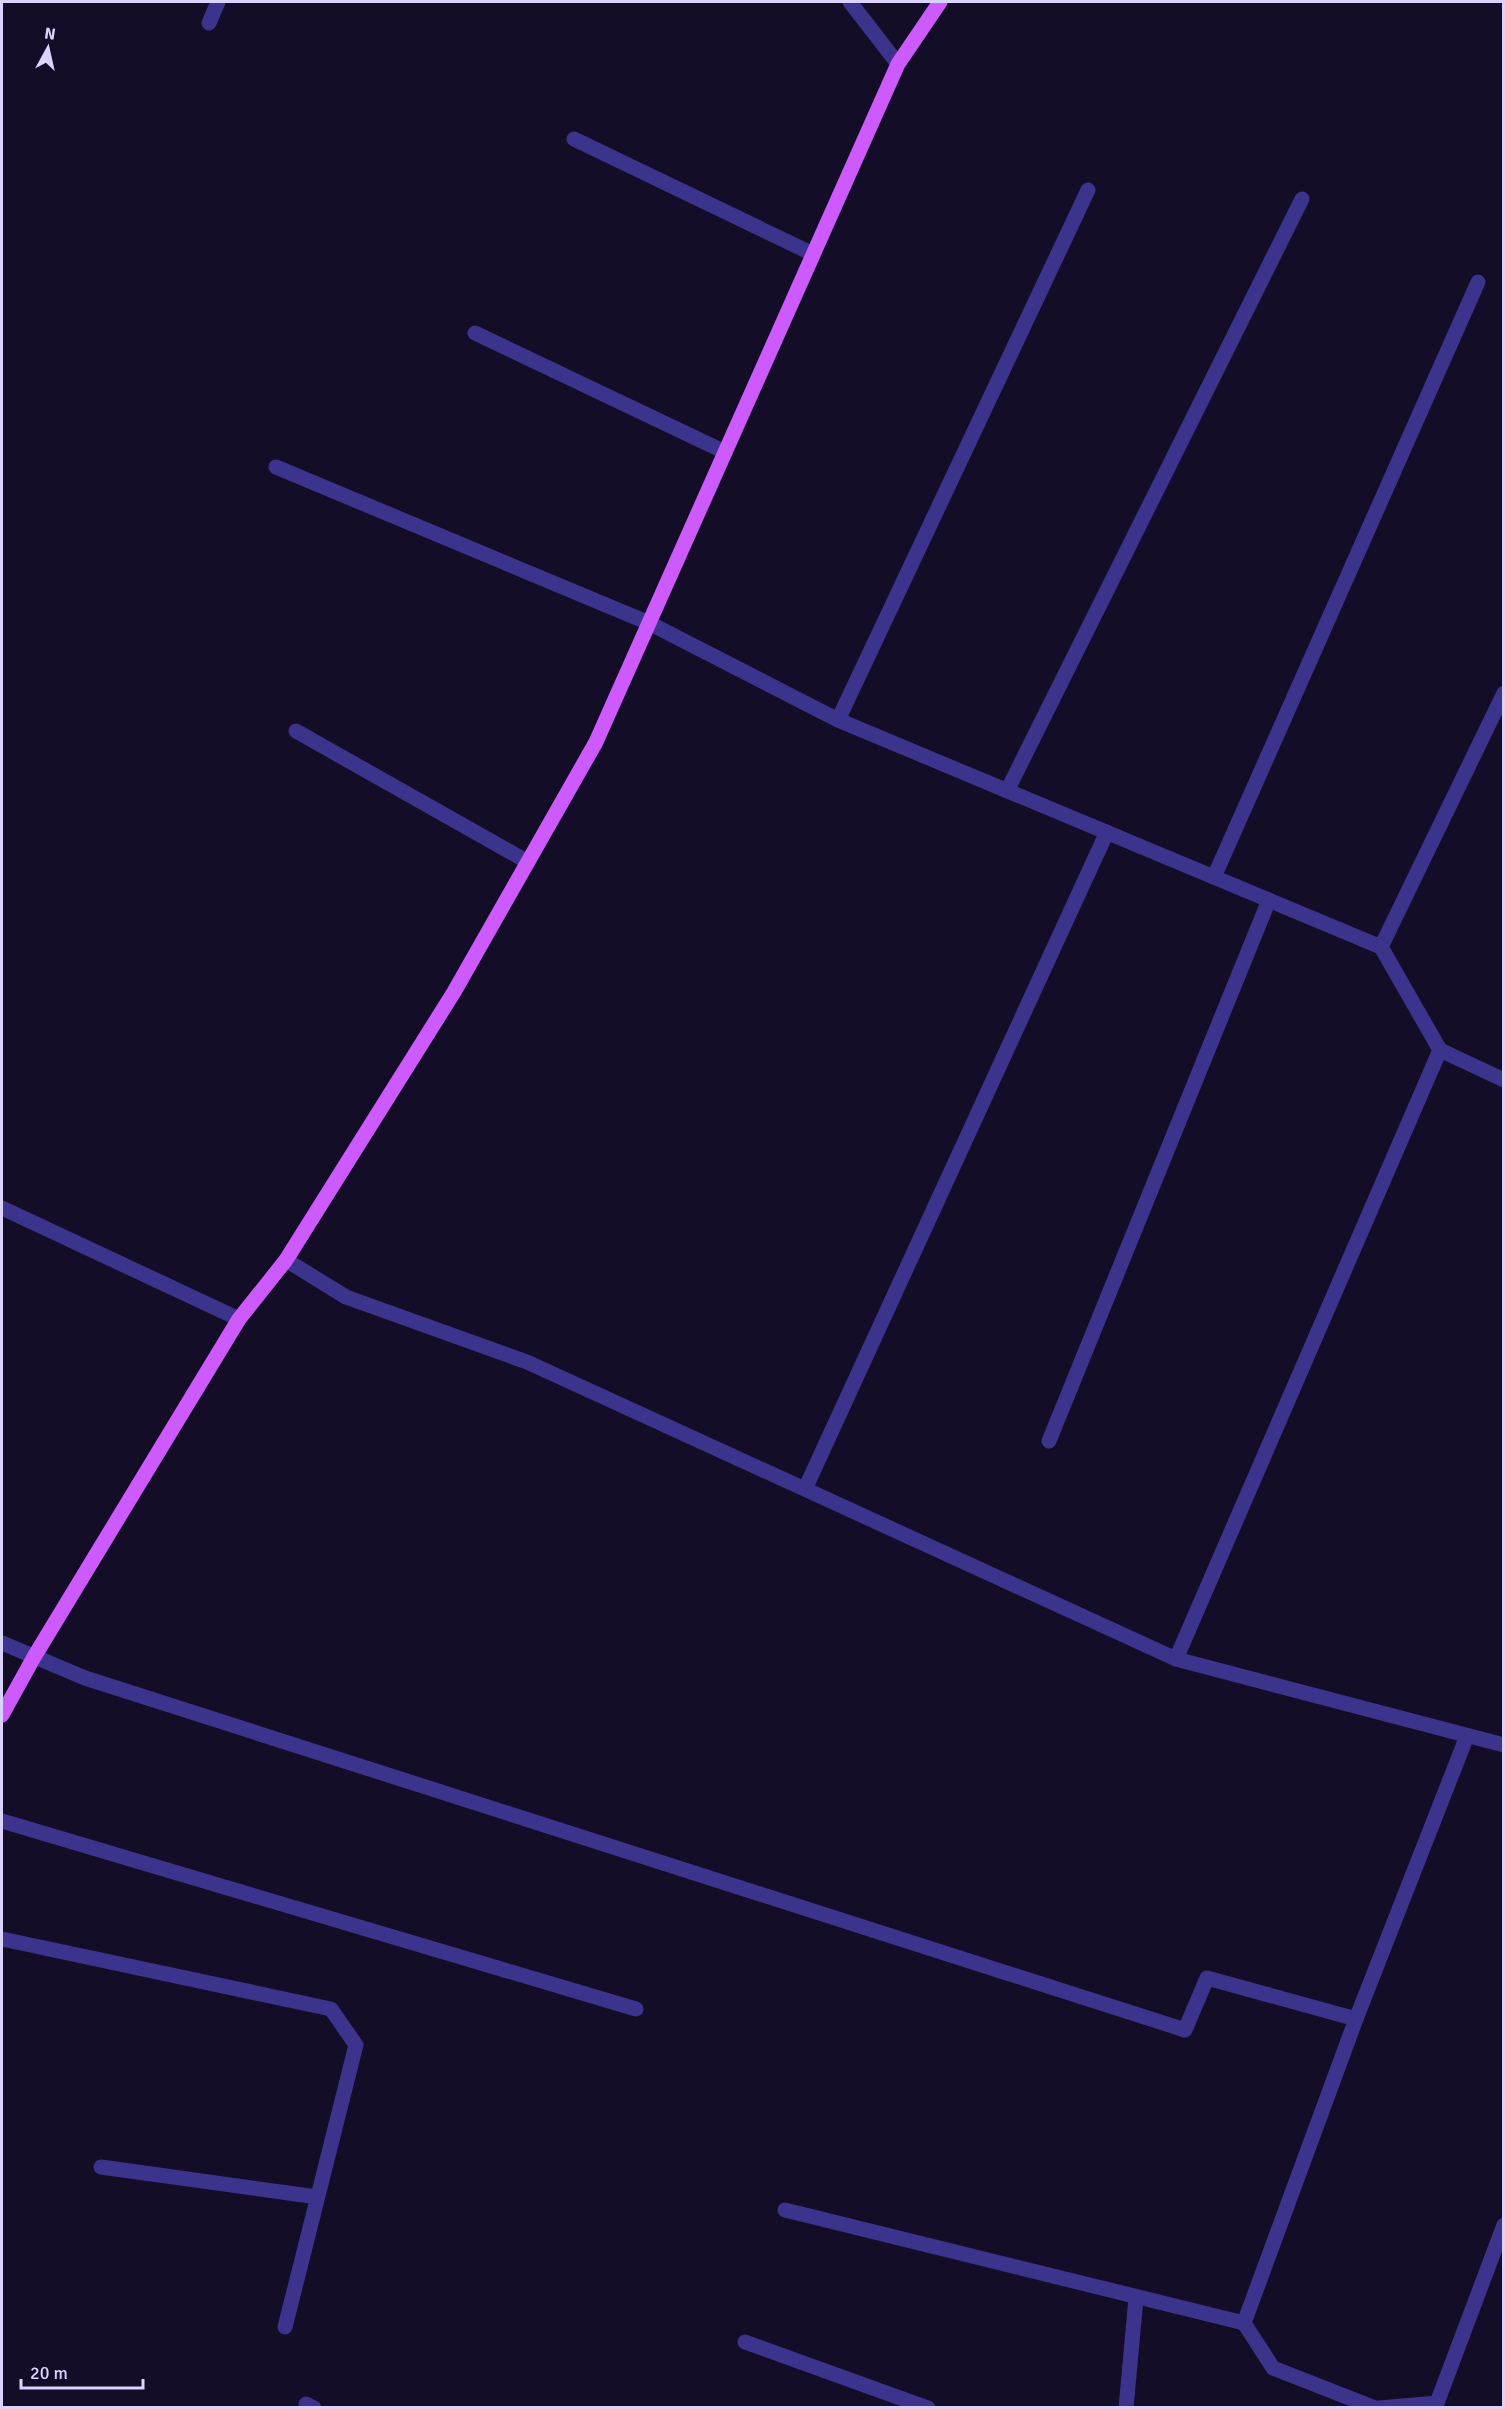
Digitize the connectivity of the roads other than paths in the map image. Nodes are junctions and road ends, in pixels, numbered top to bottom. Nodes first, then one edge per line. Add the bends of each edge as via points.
1 (218, 2) edge
2 (850, 2) edge
3 (940, 2) edge
4 (209, 23) dead end
5 (898, 64) junction
6 (574, 139) dead end
7 (1088, 190) dead end
8 (1302, 199) dead end
9 (813, 254) junction
10 (1478, 282) dead end
11 (475, 333) dead end
12 (725, 452) junction
13 (276, 467) dead end
14 (649, 623) junction
15 (1503, 693) edge
16 (838, 720) junction
17 (296, 732) dead end
18 (1007, 791) junction
19 (1107, 832) junction
20 (528, 862) junction
21 (1214, 877) junction
22 (1269, 900) junction
23 (1381, 947) junction
24 (1440, 1050) junction
25 (1503, 1080) edge
26 (2, 1208) edge
27 (286, 1260) junction
28 (238, 1319) junction
29 (1048, 1441) dead end
30 (805, 1489) junction
31 (2, 1643) edge
32 (34, 1657) junction
33 (1176, 1659) junction
34 (2, 1715) edge
35 (1467, 1736) junction
36 (1503, 1745) edge
37 (2, 1821) edge
38 (2, 1939) edge
39 (636, 2009) dead end
40 (1356, 2019) junction
41 (101, 2167) dead end
42 (317, 2197) junction
43 (785, 2210) dead end
44 (1503, 2225) edge
45 (1136, 2298) junction
46 (1244, 2323) junction
47 (285, 2327) dead end
48 (745, 2342) dead end
49 (928, 2408) edge
50 (1126, 2408) edge
51 (1377, 2408) edge

1 - 4 street
2 - 5 street
3 - 5 main road
5 - 9 main road
6 - 9 street
7 - 16 street
8 - 18 street
9 - 12 main road
10 - 21 street
11 - 12 street
12 - 14 main road
13 - 14 street
14 - 16 street
14 - 20 main road via 596,742
15 - 23 street
16 - 18 street
17 - 20 street
18 - 19 street
19 - 21 street
19 - 30 street
20 - 27 main road via 454,992
21 - 22 street
22 - 23 street
22 - 29 street
23 - 24 street
24 - 25 street
24 - 33 street
26 - 28 street
27 - 28 main road
27 - 30 street via 346,1297 527,1362
28 - 32 main road
30 - 33 street
31 - 32 street
32 - 34 main road
32 - 40 street via 85,1678 1185,2030 1207,1978
33 - 35 street
35 - 36 street
35 - 40 street
37 - 39 street
38 - 42 street via 331,2009 356,2045
40 - 46 street
41 - 42 street
42 - 47 street
43 - 45 street
44 - 51 street via 1437,2403
45 - 46 street
45 - 50 street
46 - 51 street via 1273,2368
48 - 49 street

